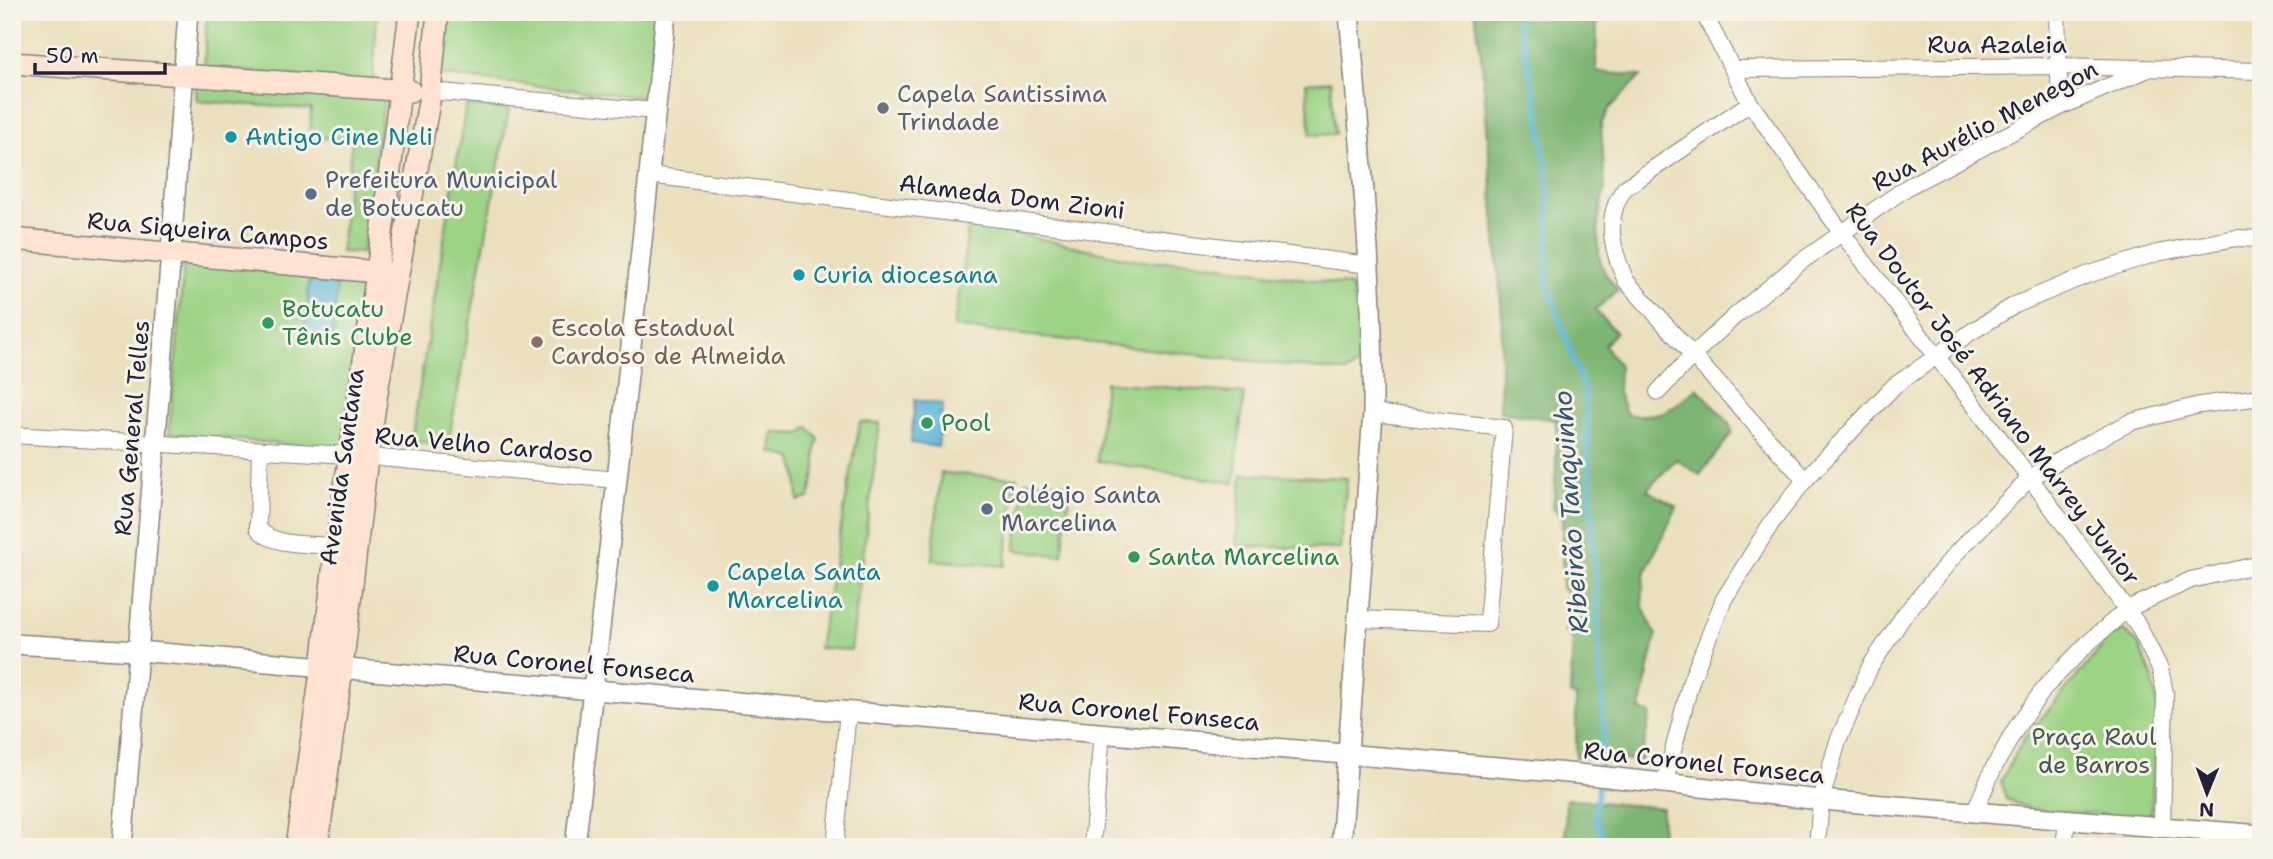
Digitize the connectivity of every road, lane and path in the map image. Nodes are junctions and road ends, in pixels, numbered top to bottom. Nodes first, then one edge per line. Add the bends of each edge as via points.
1 (188, 12) edge
2 (410, 12) edge
3 (438, 12) edge
4 (666, 12) edge
5 (1349, 12) edge
6 (1703, 12) edge
7 (2057, 12) edge
8 (12, 63) edge
9 (2057, 66) junction
10 (1733, 69) junction
11 (2146, 69) junction
12 (2261, 71) edge
13 (183, 76) junction
14 (399, 91) junction
15 (430, 92) junction
16 (1750, 103) junction
17 (2060, 107) junction
18 (655, 111) junction
19 (649, 175) junction
20 (1841, 232) junction
21 (12, 239) edge
22 (2261, 239) edge
23 (171, 253) junction
24 (1369, 265) junction
25 (387, 273) junction
26 (1692, 356) junction
27 (1936, 356) junction
28 (1657, 392) dead end
29 (2261, 397) edge
30 (1373, 413) junction
31 (12, 435) edge
32 (155, 443) junction
33 (260, 450) junction
34 (358, 456) junction
35 (2030, 478) junction
36 (617, 480) junction
37 (1805, 480) junction
38 (336, 546) junction
39 (2261, 564) edge
40 (2127, 610) junction
41 (1358, 620) junction
42 (12, 644) edge
43 (138, 650) junction
44 (332, 667) junction
45 (592, 691) junction
46 (848, 711) junction
47 (1102, 733) junction
48 (1349, 754) junction
49 (1665, 782) junction
50 (1821, 800) junction
51 (1974, 813) junction
52 (2067, 820) junction
53 (2162, 828) junction
54 (2261, 835) edge
55 (122, 847) edge
56 (296, 847) edge
57 (317, 847) edge
58 (575, 847) edge
59 (835, 847) edge
60 (1092, 847) edge
61 (1341, 847) edge
62 (1817, 847) edge
63 (2064, 847) edge

1 - 13 street, Rua General Telles
2 - 14 main road, Avenida Santana
3 - 15 main road, Avenida Santana
4 - 18 street
5 - 24 street
6 - 10 street, Rua Doutor José Adriano Marrey Junior
7 - 9 street
8 - 13 main road
9 - 10 street, Rua Azaleia
9 - 11 street, Rua Azaleia
9 - 17 street
10 - 16 street, Rua Doutor José Adriano Marrey Junior
11 - 12 street, Rua Azaleia
11 - 17 street, Rua Aurélio Menegon
13 - 14 main road
13 - 23 street, Rua General Telles
14 - 15 main road
14 - 25 main road, Avenida Santana
15 - 18 street
15 - 25 main road, Avenida Santana
16 - 20 street, Rua Doutor José Adriano Marrey Junior
16 - 26 street via 1625,188 1613,208 1613,242 1626,281
17 - 20 street, Rua Aurélio Menegon via 1909,186
18 - 19 street
19 - 24 street, Alameda Dom Zioni
19 - 36 street
20 - 26 street, Rua Aurélio Menegon
20 - 27 street, Rua Doutor José Adriano Marrey Junior
21 - 23 main road, Rua Siqueira Campos
22 - 27 street via 2236,238 2157,253 2087,275 2015,306
23 - 25 main road, Rua Siqueira Campos
23 - 32 street, Rua General Telles
24 - 30 street
25 - 34 main road, Avenida Santana
26 - 28 street, Rua Aurélio Menegon
26 - 37 street
27 - 35 street, Rua Doutor José Adriano Marrey Junior
27 - 37 street via 1894,386
29 - 35 street via 2200,405 2131,422
30 - 41 street
30 - 41 street via 1504,428 1487,624
31 - 32 street, Rua Velho Cardoso
32 - 33 street, Rua Velho Cardoso
32 - 43 street, Rua General Telles
33 - 34 street, Rua Velho Cardoso
33 - 38 street via 258,528 263,535
34 - 36 street, Rua Velho Cardoso
34 - 38 main road, Avenida Santana
34 - 44 main road, Avenida Santana
35 - 40 street, Rua Doutor José Adriano Marrey Junior
35 - 50 street via 1959,550 1905,614 1870,667 1838,741
36 - 45 street
37 - 49 street via 1772,522 1724,599 1691,681
38 - 44 main road, Avenida Santana
39 - 40 street via 2191,580
40 - 51 street via 2046,686 1993,769
40 - 53 street, Rua Doutor José Adriano Marrey Junior via 2160,669 2165,693
41 - 48 street
42 - 43 street, Rua Coronel Fonseca
43 - 44 street, Rua Coronel Fonseca
43 - 55 street, Rua General Telles
44 - 45 street, Rua Coronel Fonseca
44 - 56 main road, Avenida Santana
44 - 57 main road, Avenida Santana
45 - 46 street, Rua Coronel Fonseca
45 - 58 street
46 - 47 street, Rua Coronel Fonseca
46 - 59 street
47 - 48 street, Rua Coronel Fonseca
47 - 60 street
48 - 49 street, Rua Coronel Fonseca
48 - 61 street
49 - 50 street, Rua Coronel Fonseca
50 - 51 street, Rua Coronel Fonseca
50 - 62 street
51 - 52 street, Rua Coronel Fonseca
52 - 53 street, Rua Coronel Fonseca
52 - 63 street
53 - 54 street, Rua Coronel Fonseca

